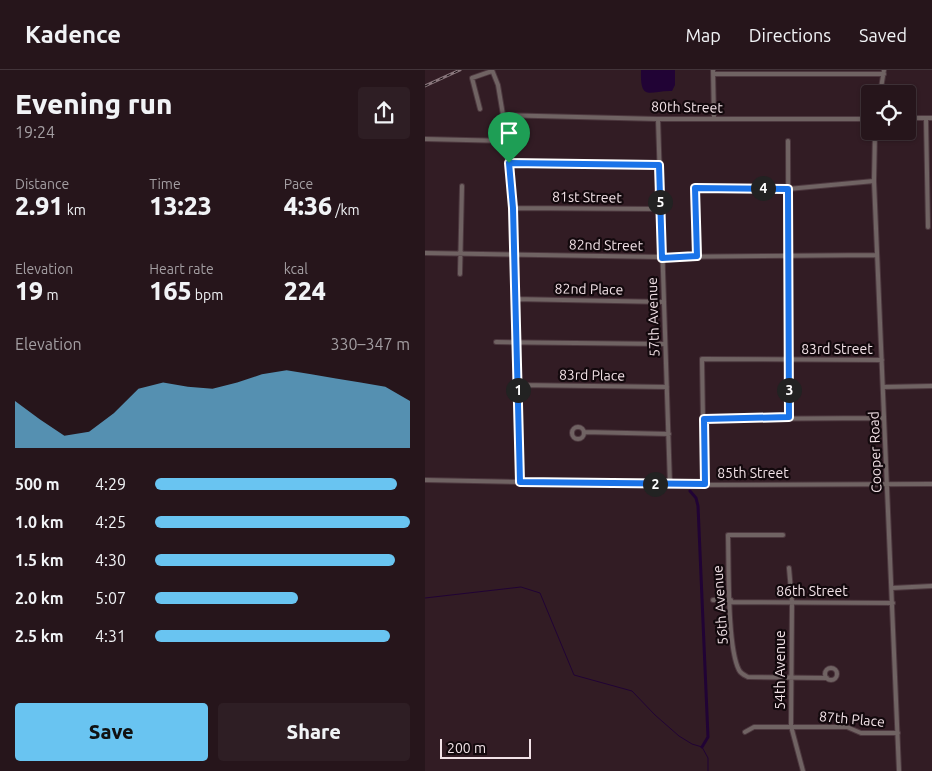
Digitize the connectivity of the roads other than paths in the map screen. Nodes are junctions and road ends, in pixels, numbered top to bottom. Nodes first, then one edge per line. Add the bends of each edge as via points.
1 (492, 70) edge
2 (713, 72) edge
3 (884, 72) edge
4 (882, 85) edge
5 (480, 110) dead end
6 (503, 115) junction
7 (916, 118) edge
8 (926, 118) junction
9 (932, 118) edge
10 (658, 119) junction
11 (714, 119) junction
12 (861, 119) edge
13 (425, 139) edge
14 (875, 140) edge
15 (507, 141) junction
16 (788, 141) dead end
17 (509, 163) junction
18 (659, 165) junction
19 (874, 181) junction
20 (462, 186) dead end
21 (788, 189) junction
22 (513, 208) junction
23 (660, 209) junction
24 (928, 227) dead end
25 (459, 252) junction
26 (425, 253) edge
27 (514, 254) junction
28 (877, 254) junction
29 (697, 256) junction
30 (787, 257) junction
31 (662, 258) junction
32 (460, 274) dead end
33 (515, 299) junction
34 (664, 302) junction
35 (496, 342) dead end
36 (515, 342) junction
37 (665, 344) junction
38 (788, 360) junction
39 (882, 360) junction
40 (518, 385) junction
41 (932, 386) edge
42 (667, 387) junction
43 (883, 387) junction
44 (789, 417) junction
45 (884, 418) junction
46 (704, 419) junction
47 (584, 432) dead end
48 (669, 434) junction
49 (425, 480) edge
50 (520, 482) junction
51 (705, 484) junction
52 (887, 484) junction
53 (932, 484) edge
54 (670, 485) junction
55 (783, 535) dead end
56 (789, 568) dead end
57 (932, 586) edge
58 (892, 588) junction
59 (713, 600) dead end
60 (731, 601) junction
61 (792, 602) junction
62 (893, 603) junction
63 (827, 678) dead end
64 (791, 679) junction
65 (791, 726) junction
66 (745, 732) dead end
67 (898, 733) junction
68 (803, 771) edge
69 (899, 771) edge

1 - 5 street via 472,78
1 - 6 street
2 - 3 street
2 - 11 street
3 - 4 street
6 - 10 street, 80th Street
6 - 15 street
7 - 8 street
8 - 9 street
8 - 24 street
10 - 11 street, 80th Street
10 - 18 street, 57th Avenue
11 - 12 street, 80th Street
13 - 15 street
14 - 19 street, Cooper Road
15 - 17 street
16 - 21 street
17 - 18 street
17 - 22 street
18 - 23 street, 57th Avenue
19 - 21 street
19 - 28 street, Cooper Road
20 - 25 street
21 - 29 street via 695,188
21 - 30 street
22 - 23 street, 81st Street
22 - 27 street
23 - 31 street, 57th Avenue
25 - 26 street, 82nd Street
25 - 27 street, 82nd Street
25 - 32 street
27 - 31 street, 82nd Street
27 - 33 street
28 - 30 street, 82nd Street
28 - 39 street, Cooper Road
29 - 30 street, 82nd Street
29 - 31 street, 82nd Street
30 - 38 street
31 - 34 street, 57th Avenue
33 - 34 street, 82nd Place
33 - 36 street
34 - 37 street, 57th Avenue
35 - 36 street
36 - 37 street
36 - 40 street
37 - 42 street, 57th Avenue
38 - 39 street, 83rd Street
38 - 44 street
38 - 46 street, 83rd Street via 702,359
39 - 43 street, Cooper Road
40 - 42 street, 83rd Place
40 - 50 street
41 - 43 street
42 - 48 street, 57th Avenue
43 - 45 street, Cooper Road
44 - 45 street
44 - 46 street
45 - 52 street, Cooper Road
46 - 51 street
47 - 48 street
48 - 54 street, 57th Avenue
49 - 50 street, 85th Street
50 - 54 street, 85th Street
51 - 52 street, 85th Street
51 - 54 street, 85th Street
52 - 53 street, 85th Street
52 - 58 street, Cooper Road
55 - 60 street, 56th Avenue via 728,535
56 - 61 street, 54th Avenue
57 - 58 street
58 - 62 street, Cooper Road
59 - 60 street, 86th Street
60 - 61 street, 86th Street
60 - 64 street, 56th Avenue via 736,662 740,673 748,677
61 - 62 street, 86th Street
61 - 64 street, 54th Avenue
62 - 67 street, Cooper Road
63 - 64 street
64 - 65 street, 54th Avenue
65 - 66 street, 87th Place via 753,728
65 - 67 street, 87th Place via 847,727 861,733
65 - 68 street, 54th Avenue
67 - 69 street, Cooper Road

